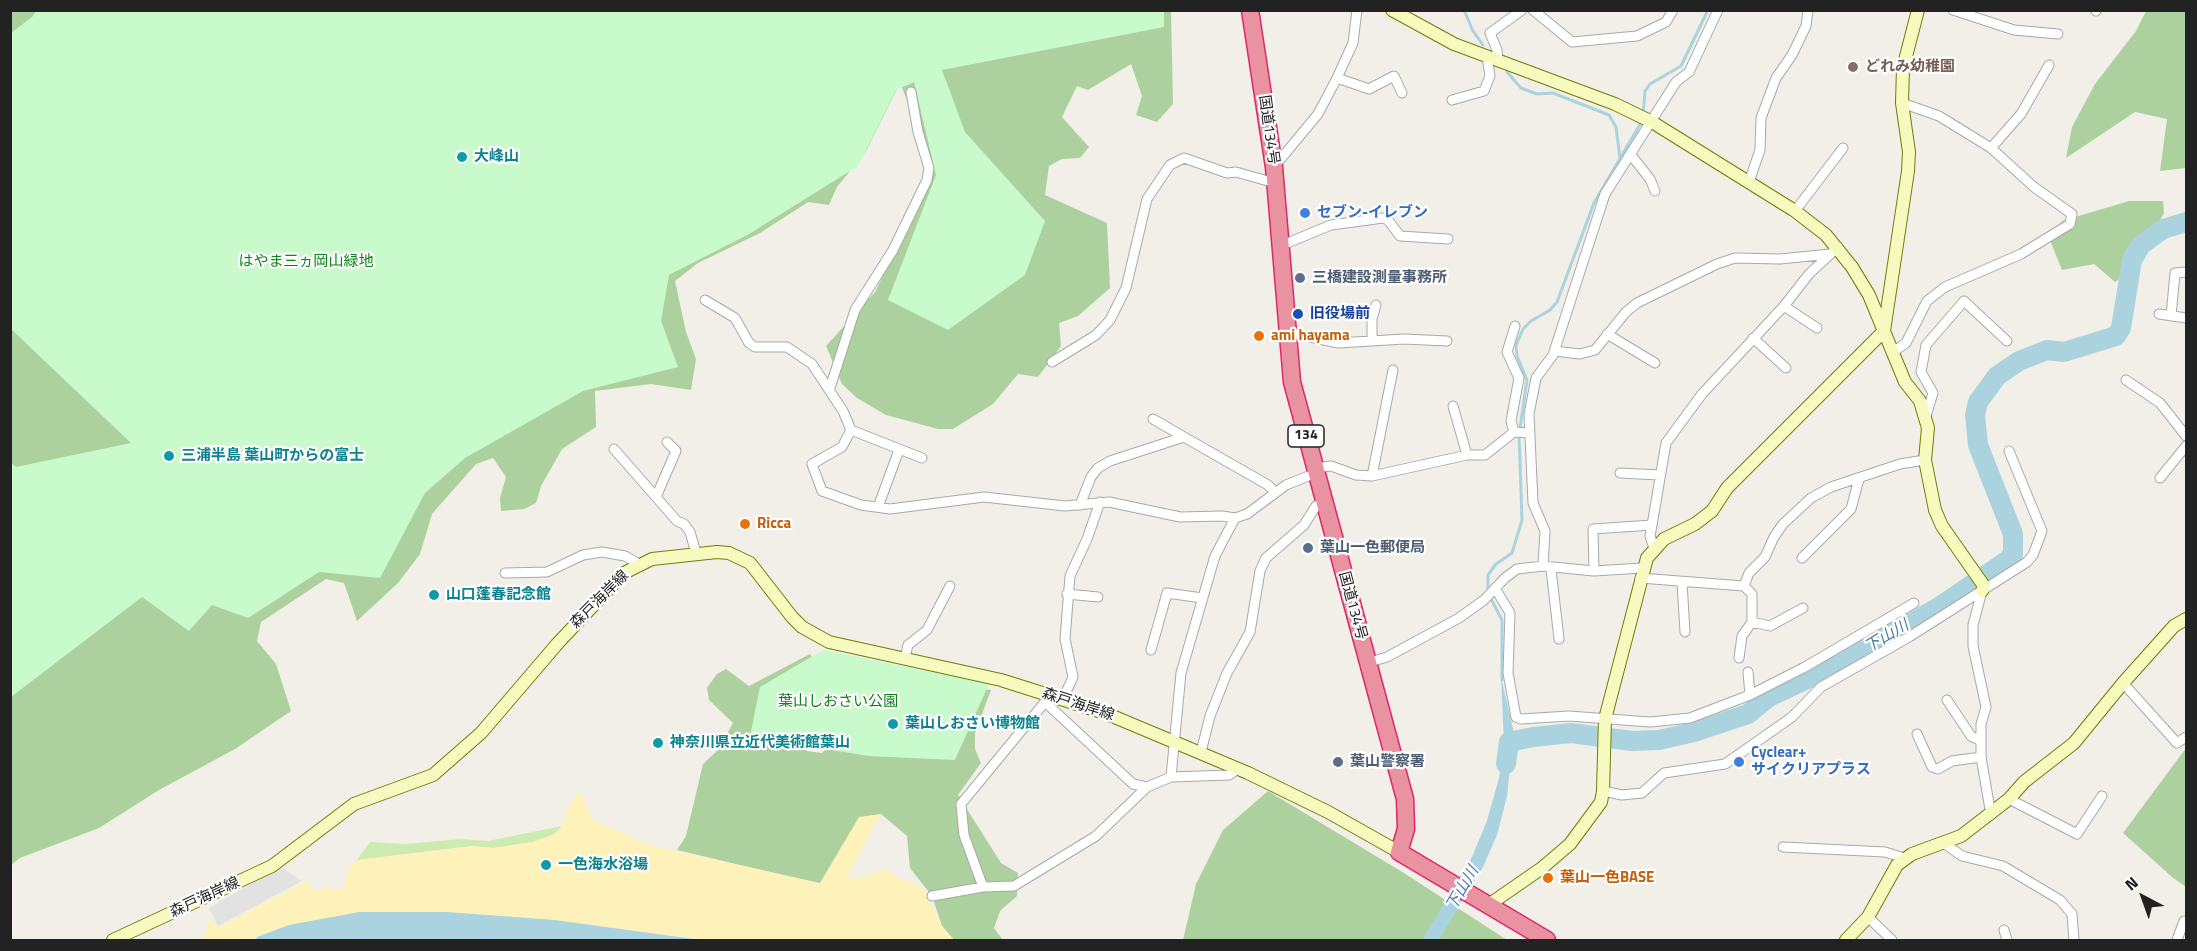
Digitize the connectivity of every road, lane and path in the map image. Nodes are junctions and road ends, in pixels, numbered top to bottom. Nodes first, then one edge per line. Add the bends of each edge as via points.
1 (1250, 10) edge
2 (1357, 10) edge
3 (1392, 10) edge
4 (1522, 10) edge
5 (1533, 10) edge
6 (1673, 10) edge
7 (1718, 10) edge
8 (1808, 10) edge
9 (1918, 10) edge
10 (1953, 10) edge
11 (2058, 34) dead end
12 (1493, 59) junction
13 (2049, 65) dead end
14 (1337, 78) junction
15 (911, 92) dead end
16 (1402, 93) dead end
17 (1452, 100) dead end
18 (1902, 103) junction
19 (1647, 119) junction
20 (1843, 148) dead end
21 (1991, 148) junction
22 (1631, 155) junction
23 (1275, 175) junction
24 (1749, 182) junction
25 (1655, 191) dead end
26 (1795, 211) junction
27 (1448, 239) dead end
28 (1280, 246) junction
29 (1834, 251) junction
30 (2187, 272) edge
31 (705, 300) dead end
32 (1376, 305) dead end
33 (1784, 306) junction
34 (2159, 314) dead end
35 (2171, 316) junction
36 (2187, 318) edge
37 (1515, 326) dead end
38 (1817, 328) dead end
39 (1884, 331) junction
40 (1287, 332) junction
41 (1607, 334) junction
42 (1753, 338) junction
43 (1372, 341) junction
44 (1447, 341) dead end
45 (2007, 341) dead end
46 (1554, 351) junction
47 (1893, 352) junction
48 (1052, 362) dead end
49 (1655, 363) dead end
50 (1786, 368) dead end
51 (1394, 370) dead end
52 (2126, 380) dead end
53 (830, 388) junction
54 (1453, 406) dead end
55 (1926, 416) junction
56 (1153, 419) dead end
57 (850, 430) junction
58 (1521, 432) junction
59 (2187, 436) edge
60 (1184, 437) junction
61 (667, 442) dead end
62 (2187, 446) edge
63 (614, 449) dead end
64 (899, 450) junction
65 (2008, 450) dead end
66 (1467, 455) junction
67 (922, 458) dead end
68 (1925, 460) junction
69 (1316, 470) junction
70 (1620, 473) dead end
71 (1660, 475) junction
72 (1372, 476) junction
73 (2160, 478) dead end
74 (1859, 479) junction
75 (1275, 492) junction
76 (656, 497) junction
77 (1324, 500) junction
78 (1100, 502) junction
79 (1080, 505) junction
80 (878, 507) junction
81 (1235, 518) junction
82 (1652, 525) junction
83 (1654, 548) junction
84 (696, 554) junction
85 (1802, 558) dead end
86 (639, 564) junction
87 (1547, 568) junction
88 (1594, 571) junction
89 (505, 573) dead end
90 (1641, 573) junction
91 (1682, 582) junction
92 (950, 586) dead end
93 (1744, 586) junction
94 (1983, 589) junction
95 (1491, 592) junction
96 (1067, 594) junction
97 (1098, 597) dead end
98 (1202, 598) junction
99 (1914, 603) dead end
100 (1803, 608) dead end
101 (2187, 619) edge
102 (1752, 622) junction
103 (1685, 632) dead end
104 (1559, 639) dead end
105 (1151, 650) dead end
106 (905, 658) junction
107 (1739, 658) dead end
108 (1367, 663) junction
109 (1748, 672) dead end
110 (2123, 683) junction
111 (1750, 695) junction
112 (1046, 698) junction
113 (1063, 699) junction
114 (1947, 700) dead end
115 (1604, 723) junction
116 (1917, 734) dead end
117 (2187, 737) edge
118 (1175, 741) junction
119 (1981, 741) junction
120 (1201, 752) junction
121 (1981, 757) junction
122 (1238, 770) junction
123 (1171, 777) junction
124 (1147, 787) junction
125 (1603, 791) junction
126 (2102, 796) dead end
127 (2009, 799) junction
128 (1991, 815) junction
129 (1945, 844) junction
130 (1783, 847) dead end
131 (1399, 852) junction
132 (1904, 858) junction
133 (982, 887) junction
134 (932, 896) dead end
135 (1486, 902) junction
136 (1868, 917) junction
137 (2184, 921) dead end
138 (2004, 930) dead end
139 (113, 940) edge
140 (1547, 940) edge
141 (1845, 940) edge
142 (1892, 940) edge
143 (2007, 940) edge
144 (2074, 940) edge
145 (2177, 940) edge

1 - 23 highway, 国道134号 / 134
2 - 14 street via 1353,43
3 - 12 street via 1434,35
4 - 12 street via 1490,33 1497,50
5 - 6 street via 1572,42 1637,36 1666,22
7 - 19 street via 1689,72 1676,82
8 - 24 street via 1806,26 1776,78 1761,118 1760,150
9 - 18 street via 1903,68
10 - 11 street via 2014,30
12 - 17 street via 1484,91
12 - 19 street
13 - 21 street via 2021,114
14 - 16 street via 1369,89 1394,76
14 - 23 street via 1318,114
15 - 53 street via 930,168 927,180 893,250 855,310
18 - 21 street via 1939,116
18 - 39 street via 1908,171
19 - 22 street
19 - 24 street
20 - 26 street
21 - 47 street via 2034,187 2072,214 2070,224 2011,259 1945,287 1927,301 1906,343
22 - 25 street
22 - 46 street via 1600,204
23 - 28 highway, 国道134号 / 134
23 - 48 street via 1227,173 1184,158 1170,165 1148,199 1126,288 1110,320 1096,335
24 - 26 street
26 - 29 street via 1814,223
27 - 28 street via 1400,236 1383,218 1331,225
28 - 40 highway, 国道134号 / 134
29 - 33 street via 1809,274
29 - 39 street via 1869,295
29 - 41 street via 1780,259 1735,258 1717,264 1637,303
30 - 35 street via 2175,273
31 - 53 street via 735,318 755,347 795,350 812,364
32 - 43 street
33 - 38 street
33 - 42 street
34 - 35 street
35 - 36 street
37 - 58 street via 1507,352 1519,378 1511,420
39 - 47 street
39 - 83 street via 1727,488 1713,511
40 - 43 street via 1338,344
40 - 69 highway, 国道134号 / 134 via 1292,382
41 - 46 street via 1595,350 1587,353
41 - 49 street
42 - 50 street
42 - 71 street via 1702,393 1666,444
43 - 44 street
45 - 55 street via 1964,301 1926,345 1920,372 1933,393
46 - 58 street via 1536,378
47 - 55 street via 1905,382
51 - 72 street
52 - 59 street via 2160,403
53 - 57 street
54 - 66 street
55 - 68 street
56 - 60 street
57 - 64 street
57 - 80 street via 842,447 812,464 813,471 822,490 861,505
58 - 66 street via 1485,455
58 - 87 street via 1533,503 1545,531
60 - 75 street
60 - 79 street via 1098,468
61 - 76 street via 676,451
62 - 73 street
63 - 76 street
64 - 67 street
64 - 80 street
65 - 94 street via 2042,531 2027,562
66 - 72 street
68 - 74 street via 1900,464
68 - 94 street via 1939,518
69 - 72 street via 1331,466 1356,476
69 - 75 street
69 - 77 highway, 国道134号 / 134
70 - 71 street
71 - 82 street
74 - 85 street via 1851,509
74 - 93 street via 1831,487 1798,508 1774,537 1765,557 1749,573
75 - 81 street via 1247,514
76 - 84 street via 690,532
77 - 108 highway, 国道134号 / 134
77 - 120 street via 1304,525 1266,558 1260,571 1250,632 1227,673
78 - 79 street
78 - 81 street via 1180,517
78 - 96 street via 1074,564
79 - 80 street via 984,497
81 - 98 street via 1215,556
82 - 83 street
82 - 88 street via 1593,529
83 - 90 street
84 - 86 street, 森戸海岸線 via 665,556
84 - 106 street, 森戸海岸線 via 729,553 750,563 792,617 829,642
86 - 89 street via 625,556 602,552 583,555 547,572
86 - 139 street, 森戸海岸線 via 612,583 482,733 433,775 354,804 272,866
87 - 88 street
87 - 95 street via 1518,569
87 - 104 street
88 - 90 street
90 - 91 street
90 - 115 street
91 - 93 street
91 - 103 street
92 - 106 street via 927,630 908,645
93 - 102 street via 1752,594
94 - 119 street via 1973,625 1973,646 1986,707
94 - 125 street via 1821,687 1792,717 1725,764 1664,773 1642,793 1622,795
95 - 108 street via 1459,618 1387,657
95 - 115 street via 1510,613 1508,673 1516,717 1569,716
96 - 97 street
96 - 113 street via 1065,639 1073,676
98 - 105 street via 1167,593
98 - 118 street via 1181,673
99 - 111 street via 1848,645
100 - 102 street via 1770,626
101 - 110 street via 2174,626
102 - 107 street via 1742,636
106 - 112 street, 森戸海岸線 via 1001,680
108 - 131 highway, 国道134号 / 134 via 1405,799 1406,829
109 - 111 street
110 - 117 street via 2177,743
110 - 127 street via 2074,743 2024,782
111 - 115 street via 1690,718
112 - 113 street, 森戸海岸線
112 - 124 street via 1124,777 1132,784
112 - 133 street via 961,804 964,835
113 - 118 street, 森戸海岸線
114 - 119 street via 1971,736
115 - 125 street
116 - 121 street via 1932,767 1938,769 1952,761
118 - 120 street, 森戸海岸線
118 - 123 street
119 - 121 street
120 - 122 street, 森戸海岸線
121 - 128 street
122 - 123 street via 1229,775
122 - 131 street, 森戸海岸線 via 1328,812
123 - 124 street
124 - 133 street via 1096,836 1014,886
125 - 135 street via 1595,812 1570,844 1542,868
126 - 127 street via 2078,834
127 - 128 street
128 - 129 street
129 - 132 street
129 - 144 street via 1962,856 2003,866 2060,900 2072,914
130 - 132 street via 1885,852
131 - 135 highway
132 - 136 street via 1891,873
133 - 134 street
135 - 140 highway
136 - 141 street
136 - 142 street
137 - 145 street
138 - 143 street

